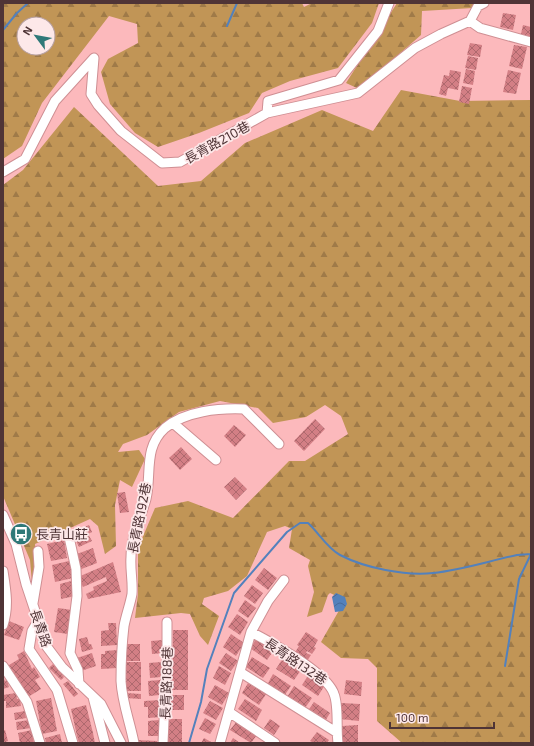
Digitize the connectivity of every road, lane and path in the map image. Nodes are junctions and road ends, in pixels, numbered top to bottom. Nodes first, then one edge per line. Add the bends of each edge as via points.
1 (389, 3) edge
2 (484, 3) edge
3 (470, 22) junction
4 (531, 42) edge
5 (267, 113) junction
6 (3, 172) edge
7 (173, 423) junction
8 (279, 444) dead end
9 (216, 460) dead end
10 (4, 521) edge
11 (69, 537) dead end
12 (38, 551) dead end
13 (3, 571) edge
14 (284, 580) dead end
15 (33, 603) junction
16 (39, 619) junction
17 (167, 622) dead end
18 (3, 625) edge
19 (251, 632) junction
20 (3, 666) edge
21 (240, 672) junction
22 (79, 684) junction
23 (93, 697) junction
24 (229, 712) junction
25 (336, 732) junction
26 (40, 743) edge
27 (73, 743) edge
28 (105, 743) edge
29 (121, 743) edge
30 (134, 743) edge
31 (163, 743) edge
32 (220, 743) edge
33 (275, 743) edge
34 (338, 743) edge

1 - 5 street, 長青路210巷 via 378,31 339,80 268,101
2 - 3 street via 478,6
3 - 4 street via 480,28
3 - 5 street, 長青路210巷 via 415,48 358,93
5 - 6 street, 長青路210巷 via 180,162 162,163 121,131 98,106 91,94 94,58 55,101 24,159
7 - 8 street, 長青路192巷 via 203,412 244,409
7 - 9 street
7 - 30 street, 長青路192巷 via 154,441 148,458 146,497 130,557 132,595 124,627 121,680 123,700
10 - 15 street, 長青路 via 18,551
11 - 22 street via 76,568 77,596 70,653 78,670
12 - 15 street via 39,567
13 - 18 street via 7,598
14 - 19 street, 長青路132巷 via 268,601
15 - 16 street, 長青路
16 - 22 street, 長青路 via 49,652
16 - 27 street via 32,631 30,649 57,690
17 - 31 street, 長青路188巷
19 - 21 street, 長青路132巷
19 - 25 street, 長青路132巷 via 279,646 330,684 335,696
20 - 26 street via 27,702
21 - 24 street, 長青路132巷
21 - 25 street
22 - 23 street, 長青路
23 - 28 street
23 - 29 street, 長青路 via 101,704
24 - 32 street, 長青路132巷
24 - 33 street
25 - 34 street, 長青路132巷

